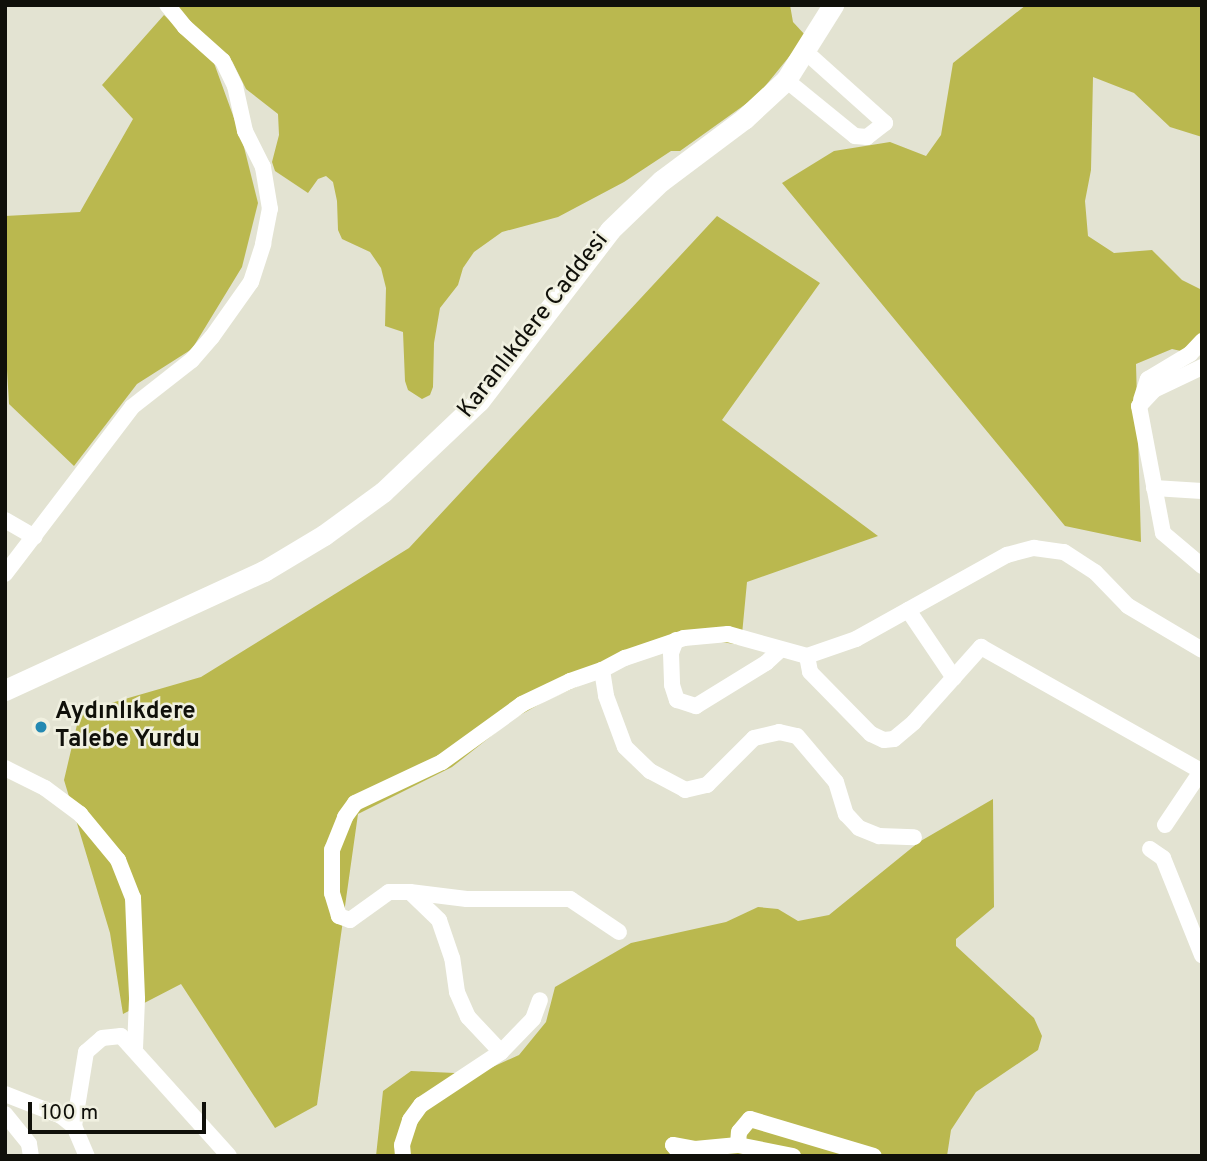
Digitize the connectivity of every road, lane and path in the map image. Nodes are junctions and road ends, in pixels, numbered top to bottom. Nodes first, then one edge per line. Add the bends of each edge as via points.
1 (167, 5) edge
2 (833, 5) edge
3 (806, 52) junction
4 (786, 80) junction
5 (1202, 341) edge
6 (1202, 367) edge
7 (1139, 406) junction
8 (1154, 488) junction
9 (1202, 492) edge
10 (5, 520) edge
11 (34, 537) junction
12 (1202, 566) edge
13 (5, 574) edge
14 (908, 610) junction
15 (676, 640) junction
16 (780, 650) junction
17 (1202, 650) edge
18 (807, 656) junction
19 (602, 670) junction
20 (954, 677) junction
21 (5, 690) edge
22 (5, 768) edge
23 (1201, 771) edge
24 (1165, 825) dead end
25 (914, 837) dead end
26 (1150, 849) dead end
27 (410, 892) junction
28 (619, 932) dead end
29 (1202, 954) edge
30 (540, 1000) dead end
31 (135, 1048) junction
32 (500, 1052) junction
33 (5, 1094) edge
34 (5, 1114) edge
35 (74, 1126) junction
36 (738, 1145) junction
37 (31, 1156) edge
38 (87, 1156) edge
39 (229, 1156) edge
40 (403, 1156) edge
41 (682, 1156) edge
42 (793, 1156) edge
43 (874, 1156) edge

1 - 11 street via 184,27 223,61 236,86 245,131 263,167 270,209 263,244 251,282 212,337 192,360 132,407
2 - 3 main road, Karanlıkdere Caddesi
3 - 4 main road, Karanlıkdere Caddesi
3 - 4 street via 885,123 867,137 855,136
4 - 21 main road, Karanlıkdere Caddesi via 744,120 662,181 610,230 479,401 383,492 324,535 264,570
5 - 7 street via 1190,354 1148,379
6 - 7 street via 1154,390
7 - 8 street
8 - 9 street
8 - 12 street via 1163,533
10 - 11 street
11 - 13 street
14 - 17 street via 1007,555 1034,548 1064,552 1095,572 1128,606
14 - 18 street via 856,639
14 - 20 street
15 - 16 street via 728,634
15 - 16 street via 670,662 672,685 677,700 696,706
15 - 19 street
16 - 18 street
18 - 20 street via 810,672 871,734 884,740 894,739 914,722
19 - 25 street via 606,696 625,747 650,771 673,784 685,790 707,785 754,738 779,732 797,736 836,782 846,814 859,828 879,836
19 - 27 street via 522,705 442,762 355,803 332,850 332,893 339,916 350,920 389,892
20 - 23 street via 981,647
22 - 31 street via 45,788 80,814 118,860 133,898
23 - 24 street
26 - 29 street via 1163,858
27 - 28 street via 467,899 570,899
27 - 32 street via 439,920 468,1017
30 - 32 street via 533,1020
31 - 35 street via 121,1036 102,1038 86,1052
31 - 39 street
32 - 40 street via 421,1105 410,1120
33 - 35 street via 47,1108
34 - 37 street via 29,1144
35 - 38 street
36 - 41 street via 695,1149 673,1145
36 - 42 street
36 - 43 street via 739,1132 750,1119

